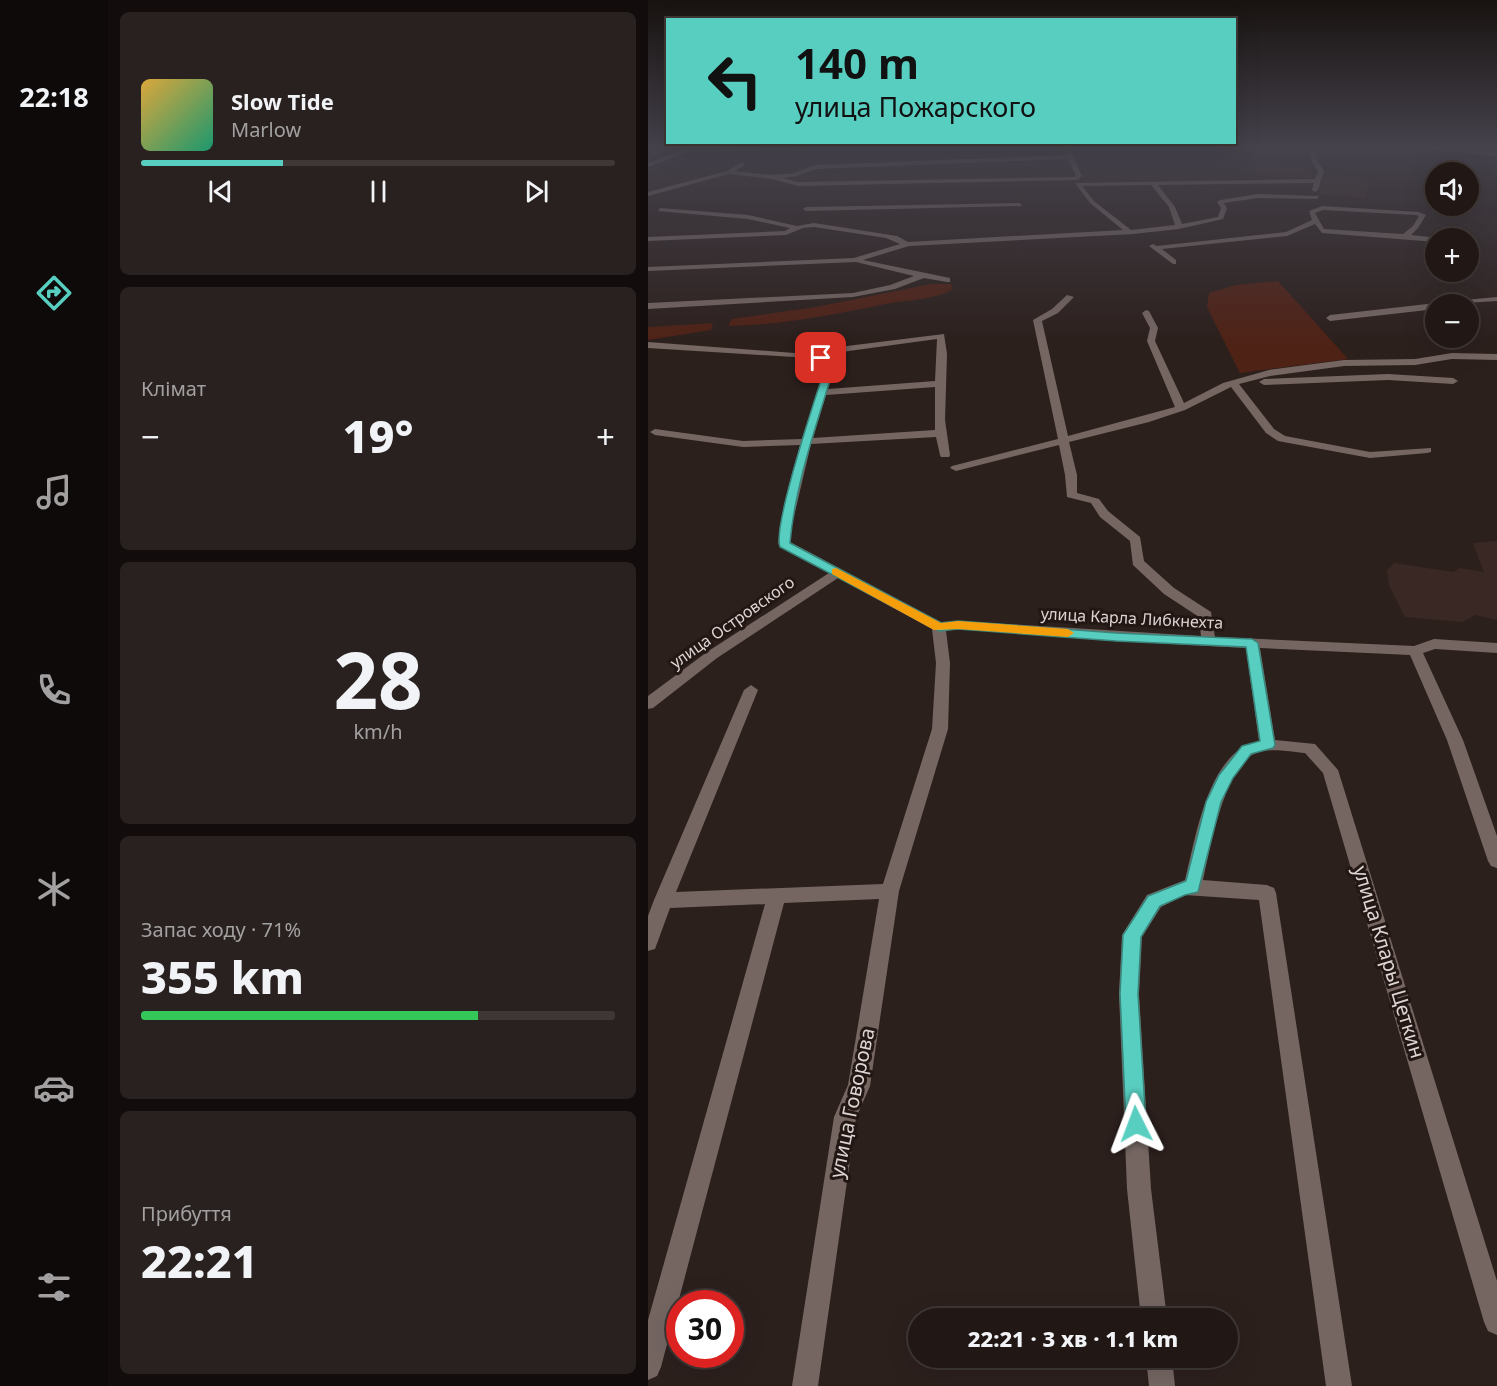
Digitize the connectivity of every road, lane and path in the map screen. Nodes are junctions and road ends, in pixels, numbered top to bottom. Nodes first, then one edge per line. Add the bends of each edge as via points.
1 (694, 213) edge
2 (807, 213) edge
3 (1106, 213) edge
4 (1174, 213) edge
5 (1223, 213) edge
6 (1311, 213) edge
7 (1390, 213) edge
8 (1316, 221) junction
9 (800, 227) junction
10 (1179, 227) junction
11 (1047, 232) dead end
12 (1131, 232) junction
13 (1405, 236) junction
14 (889, 238) junction
15 (648, 239) edge
16 (1425, 239) edge
17 (908, 244) junction
18 (1153, 249) junction
19 (854, 260) junction
20 (1173, 262) dead end
21 (648, 269) edge
22 (923, 276) junction
23 (946, 280) dead end
24 (1070, 297) dead end
25 (1497, 299) edge
26 (1479, 301) edge
27 (648, 306) edge
28 (1425, 307) edge
29 (1146, 313) dead end
30 (1330, 318) dead end
31 (648, 345) edge
32 (1497, 357) edge
33 (821, 358) junction
34 (1453, 381) dead end
35 (1234, 383) junction
36 (940, 384) junction
37 (822, 392) junction
38 (1181, 408) junction
39 (655, 432) dead end
40 (941, 433) junction
41 (807, 441) junction
42 (1064, 441) junction
43 (1427, 450) dead end
44 (945, 455) dead end
45 (956, 468) dead end
46 (838, 573) junction
47 (939, 627) junction
48 (1208, 641) junction
49 (1252, 643) junction
50 (1497, 648) edge
51 (1415, 651) junction
52 (751, 690) dead end
53 (648, 704) edge
54 (1268, 745) junction
55 (1497, 861) edge
56 (1192, 887) junction
57 (890, 891) junction
58 (777, 894) junction
59 (663, 901) junction
60 (648, 943) edge
61 (1153, 1308) edge
62 (1497, 1322) edge
63 (648, 1367) edge
64 (1160, 1368) edge
65 (805, 1386) edge
66 (1162, 1386) edge
67 (1339, 1386) edge

1 - 9 street
2 - 9 street via 808,220
3 - 12 street
4 - 10 street
5 - 10 street via 1221,218
6 - 8 street
7 - 13 street via 1423,215
8 - 13 street via 1322,231
8 - 18 street via 1287,234
9 - 14 street via 814,225
9 - 15 street via 786,233
10 - 12 street
11 - 14 street
12 - 17 street
12 - 18 street
13 - 16 street
14 - 17 street
17 - 19 street
18 - 20 street
19 - 21 street
19 - 22 street
22 - 23 street
22 - 27 street via 853,295
24 - 42 street via 1037,320
25 - 26 street
28 - 30 street
29 - 38 street via 1154,328 1151,341
31 - 33 street
32 - 35 street via 1344,363 1269,373
33 - 36 street via 841,349 941,336 944,346
33 - 37 street via 830,367
34 - 35 street via 1388,377
35 - 38 street
35 - 43 street via 1270,430 1282,439 1370,455
36 - 37 street
36 - 40 street
37 - 41 street
38 - 42 street
39 - 41 street via 743,444
40 - 41 street
40 - 44 street
41 - 46 street via 784,544
42 - 45 street
42 - 48 street via 1071,495 1095,501 1104,514 1136,540 1138,562 1169,591 1206,615
46 - 47 street
46 - 53 street, улица Островского via 712,655
47 - 48 street, улица Карла Либкнехта
47 - 57 street, улица Говорова via 943,663 940,729
48 - 49 street, улица Карла Либкнехта
49 - 51 street, улица Карла Либкнехта
49 - 54 street
50 - 51 street, улица Карла Либкнехта via 1434,644
51 - 55 street via 1455,740
52 - 59 street
54 - 56 street via 1247,750 1226,775 1214,802
54 - 62 street, улица Клары Цеткин via 1309,748 1330,770
56 - 61 street via 1154,901 1132,935 1129,994 1139,1189
56 - 67 street via 1267,893
57 - 58 street
57 - 65 street, улица Говорова via 859,1086 845,1117
58 - 59 street
58 - 63 street
59 - 60 street
64 - 66 street

